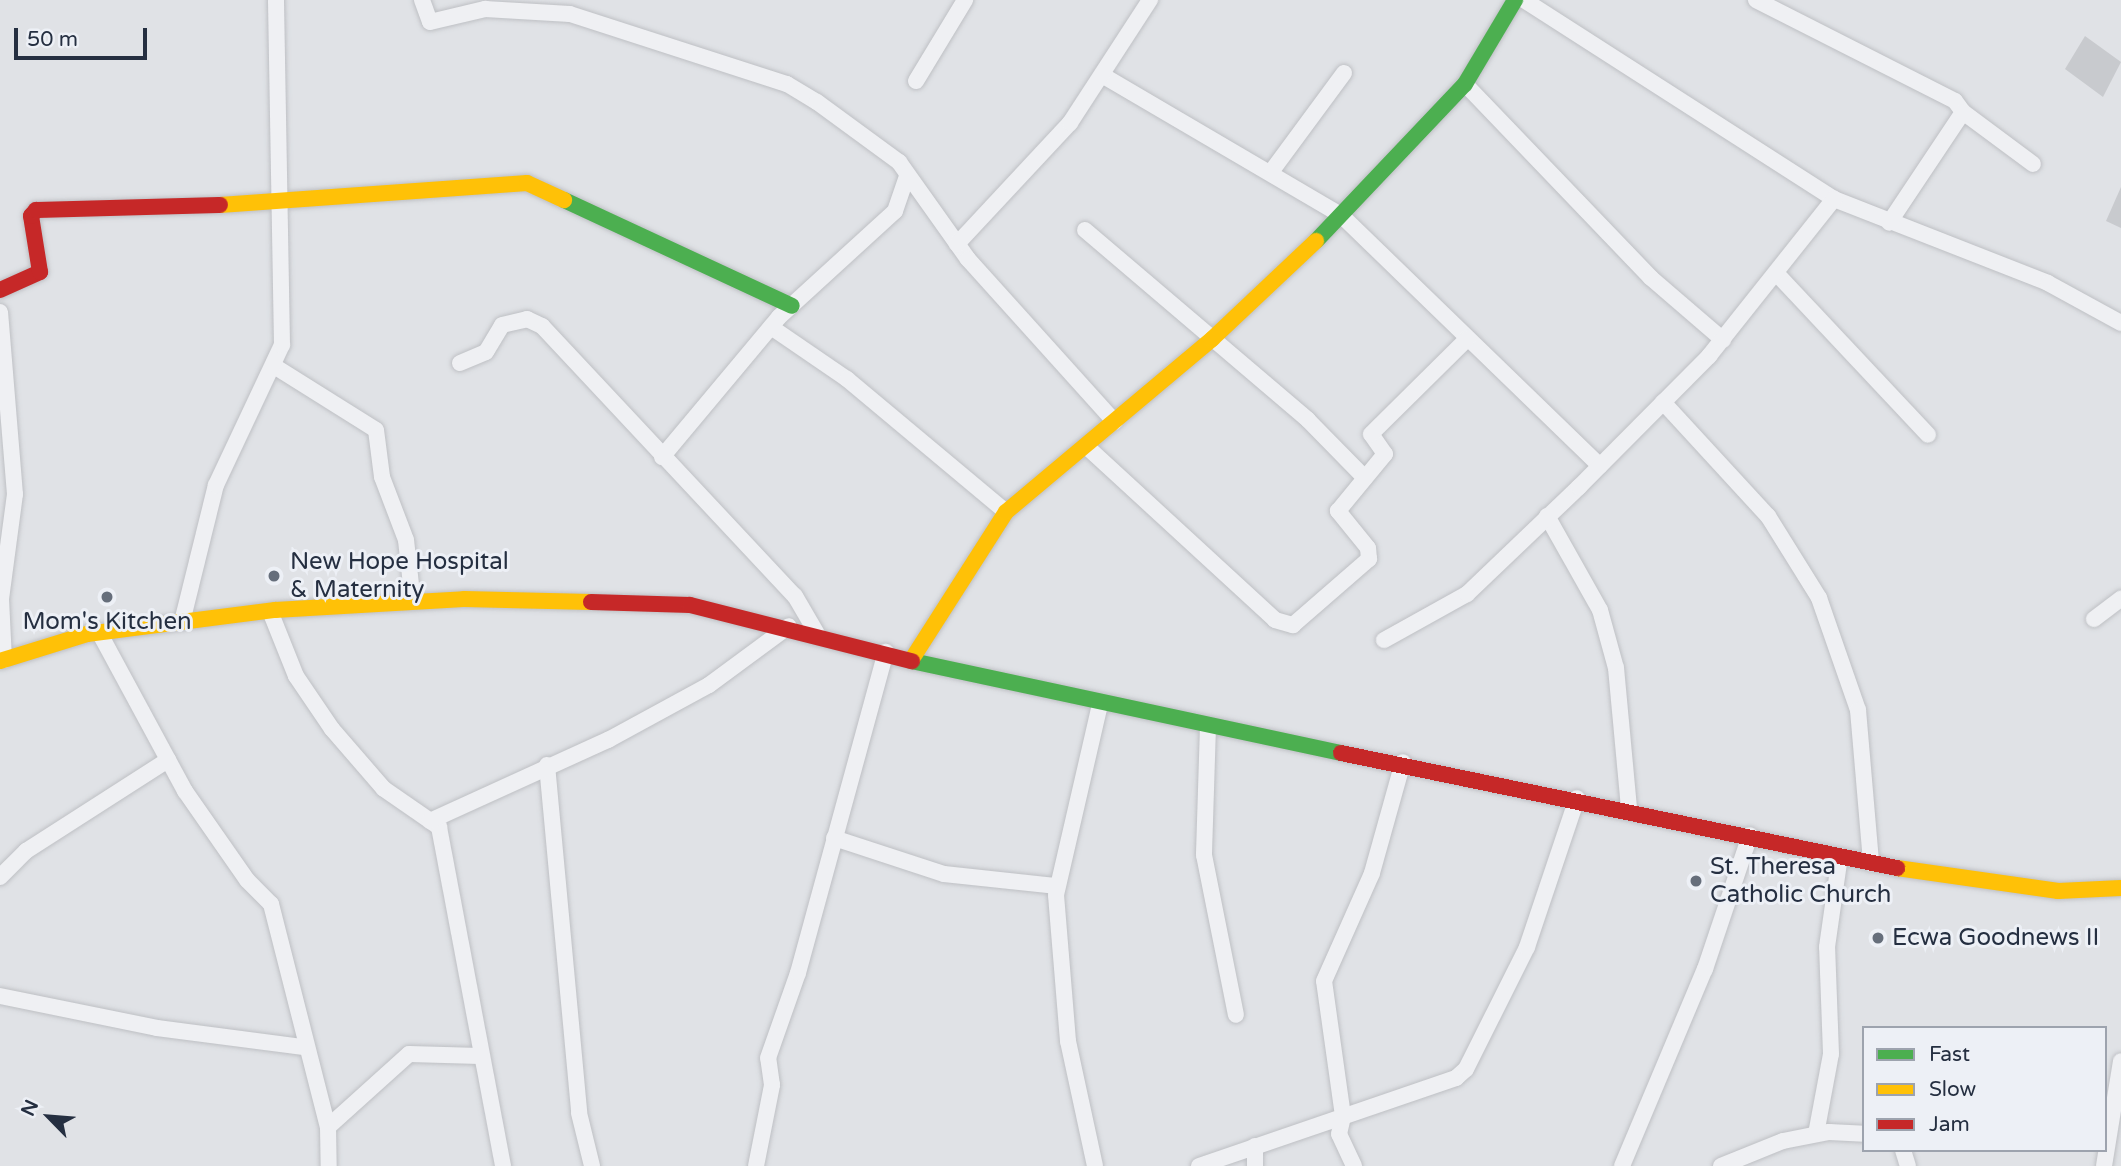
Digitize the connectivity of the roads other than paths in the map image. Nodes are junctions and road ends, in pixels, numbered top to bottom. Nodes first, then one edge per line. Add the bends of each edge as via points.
1 (276, 0) edge
2 (422, 0) edge
3 (965, 0) edge
4 (1150, 0) edge
5 (1516, 0) edge
6 (1524, 0) edge
7 (1756, 0) edge
8 (1344, 73) dead end
9 (1102, 75) junction
10 (916, 81) dead end
11 (1465, 83) junction
12 (1964, 112) junction
13 (2033, 164) dead end
14 (1271, 172) junction
15 (907, 176) junction
16 (1834, 199) junction
17 (277, 203) junction
18 (1342, 216) junction
19 (1889, 223) junction
20 (1085, 230) dead end
21 (957, 244) junction
22 (1778, 275) junction
23 (0, 290) edge
24 (792, 306) junction
25 (0, 312) edge
26 (2121, 323) edge
27 (771, 327) junction
28 (1468, 338) junction
29 (1212, 339) junction
30 (1723, 340) junction
31 (460, 363) dead end
32 (274, 366) junction
33 (1663, 402) junction
34 (1115, 422) junction
35 (1928, 435) dead end
36 (1086, 446) junction
37 (662, 457) junction
38 (1600, 466) junction
39 (1365, 478) junction
40 (1006, 512) junction
41 (1547, 516) junction
42 (2121, 599) edge
43 (413, 602) junction
44 (270, 611) junction
45 (2094, 619) dead end
46 (182, 622) junction
47 (789, 626) junction
48 (99, 632) junction
49 (816, 632) junction
50 (1384, 640) dead end
51 (886, 652) junction
52 (912, 659) junction
53 (2, 661) edge
54 (1100, 704) junction
55 (1208, 726) junction
56 (168, 760) junction
57 (1403, 762) junction
58 (547, 765) junction
59 (1577, 797) junction
60 (1629, 808) junction
61 (430, 821) junction
62 (1750, 835) junction
63 (834, 838) junction
64 (1840, 856) junction
65 (1871, 863) junction
66 (0, 877) edge
67 (1056, 886) junction
68 (2121, 888) edge
69 (0, 996) edge
70 (1236, 1015) dead end
71 (304, 1047) junction
72 (480, 1056) junction
73 (2121, 1061) edge
74 (1343, 1116) junction
75 (328, 1127) junction
76 (1816, 1134) junction
77 (1862, 1135) edge
78 (1255, 1146) junction
79 (2107, 1147) edge
80 (329, 1166) edge
81 (503, 1166) edge
82 (592, 1166) edge
83 (756, 1166) edge
84 (1095, 1166) edge
85 (1199, 1166) edge
86 (1255, 1166) edge
87 (1354, 1166) edge
88 (1622, 1166) edge
89 (1723, 1166) edge

1 - 17 street
2 - 15 street via 430,22 485,9 570,15 787,84 888,152
3 - 10 street
4 - 9 street
5 - 11 street
6 - 16 street via 1628,61
7 - 12 street via 1955,101
8 - 14 street
9 - 14 street
9 - 21 street via 1070,123
11 - 18 street
11 - 30 street via 1651,278
12 - 13 street
12 - 19 street
14 - 18 street
15 - 21 street
15 - 24 street via 895,211
16 - 19 street
16 - 22 street
17 - 23 street via 36,210 31,216 40,272
17 - 24 street via 527,183
17 - 32 street via 282,345
18 - 28 street
18 - 29 street
19 - 26 street via 2048,283
20 - 29 street
21 - 34 street
22 - 30 street
22 - 35 street
24 - 27 street
25 - 53 street via 15,494 1,599
27 - 37 street
27 - 40 street via 847,379
28 - 38 street
28 - 39 street via 1371,434 1385,454
29 - 34 street
29 - 39 street
30 - 33 street
31 - 37 street via 486,352 502,325 527,319 570,352
32 - 43 street via 376,430 382,477 405,541
32 - 46 street via 216,485
33 - 38 street
33 - 65 street via 1768,516 1819,598 1858,710
34 - 36 street
36 - 39 street via 1282,625 1293,625 1365,568 1368,548 1338,511
36 - 40 street
37 - 49 street via 795,596
38 - 41 street
40 - 52 street
41 - 50 street via 1449,608
41 - 60 street via 1600,610 1613,657
42 - 45 street
43 - 44 street
43 - 47 street via 690,605
44 - 46 street
44 - 61 street via 296,676 332,729 384,789
46 - 48 street
47 - 49 street
47 - 58 street via 709,685
48 - 53 street
48 - 56 street
49 - 51 street
51 - 52 street
51 - 63 street
52 - 54 street
54 - 55 street
54 - 67 street
55 - 57 street
55 - 70 street via 1204,855
56 - 66 street via 26,851
56 - 71 street via 247,880 271,904
57 - 59 street
57 - 74 street via 1372,873 1324,981
58 - 61 street
58 - 82 street via 579,1113
59 - 60 street
59 - 74 street via 1527,947 1478,1053 1455,1078
60 - 62 street
61 - 72 street via 443,839
62 - 64 street
62 - 88 street via 1705,970
63 - 67 street via 944,874
63 - 83 street via 766,1066 772,1085
64 - 65 street
64 - 76 street via 1827,947 1831,1054
65 - 68 street via 2057,891
67 - 84 street via 1068,1041
69 - 71 street via 157,1028
71 - 75 street
72 - 75 street via 409,1054
72 - 81 street
73 - 79 street
74 - 78 street
74 - 87 street via 1339,1134
75 - 80 street
76 - 77 street
76 - 89 street
78 - 85 street
78 - 86 street

